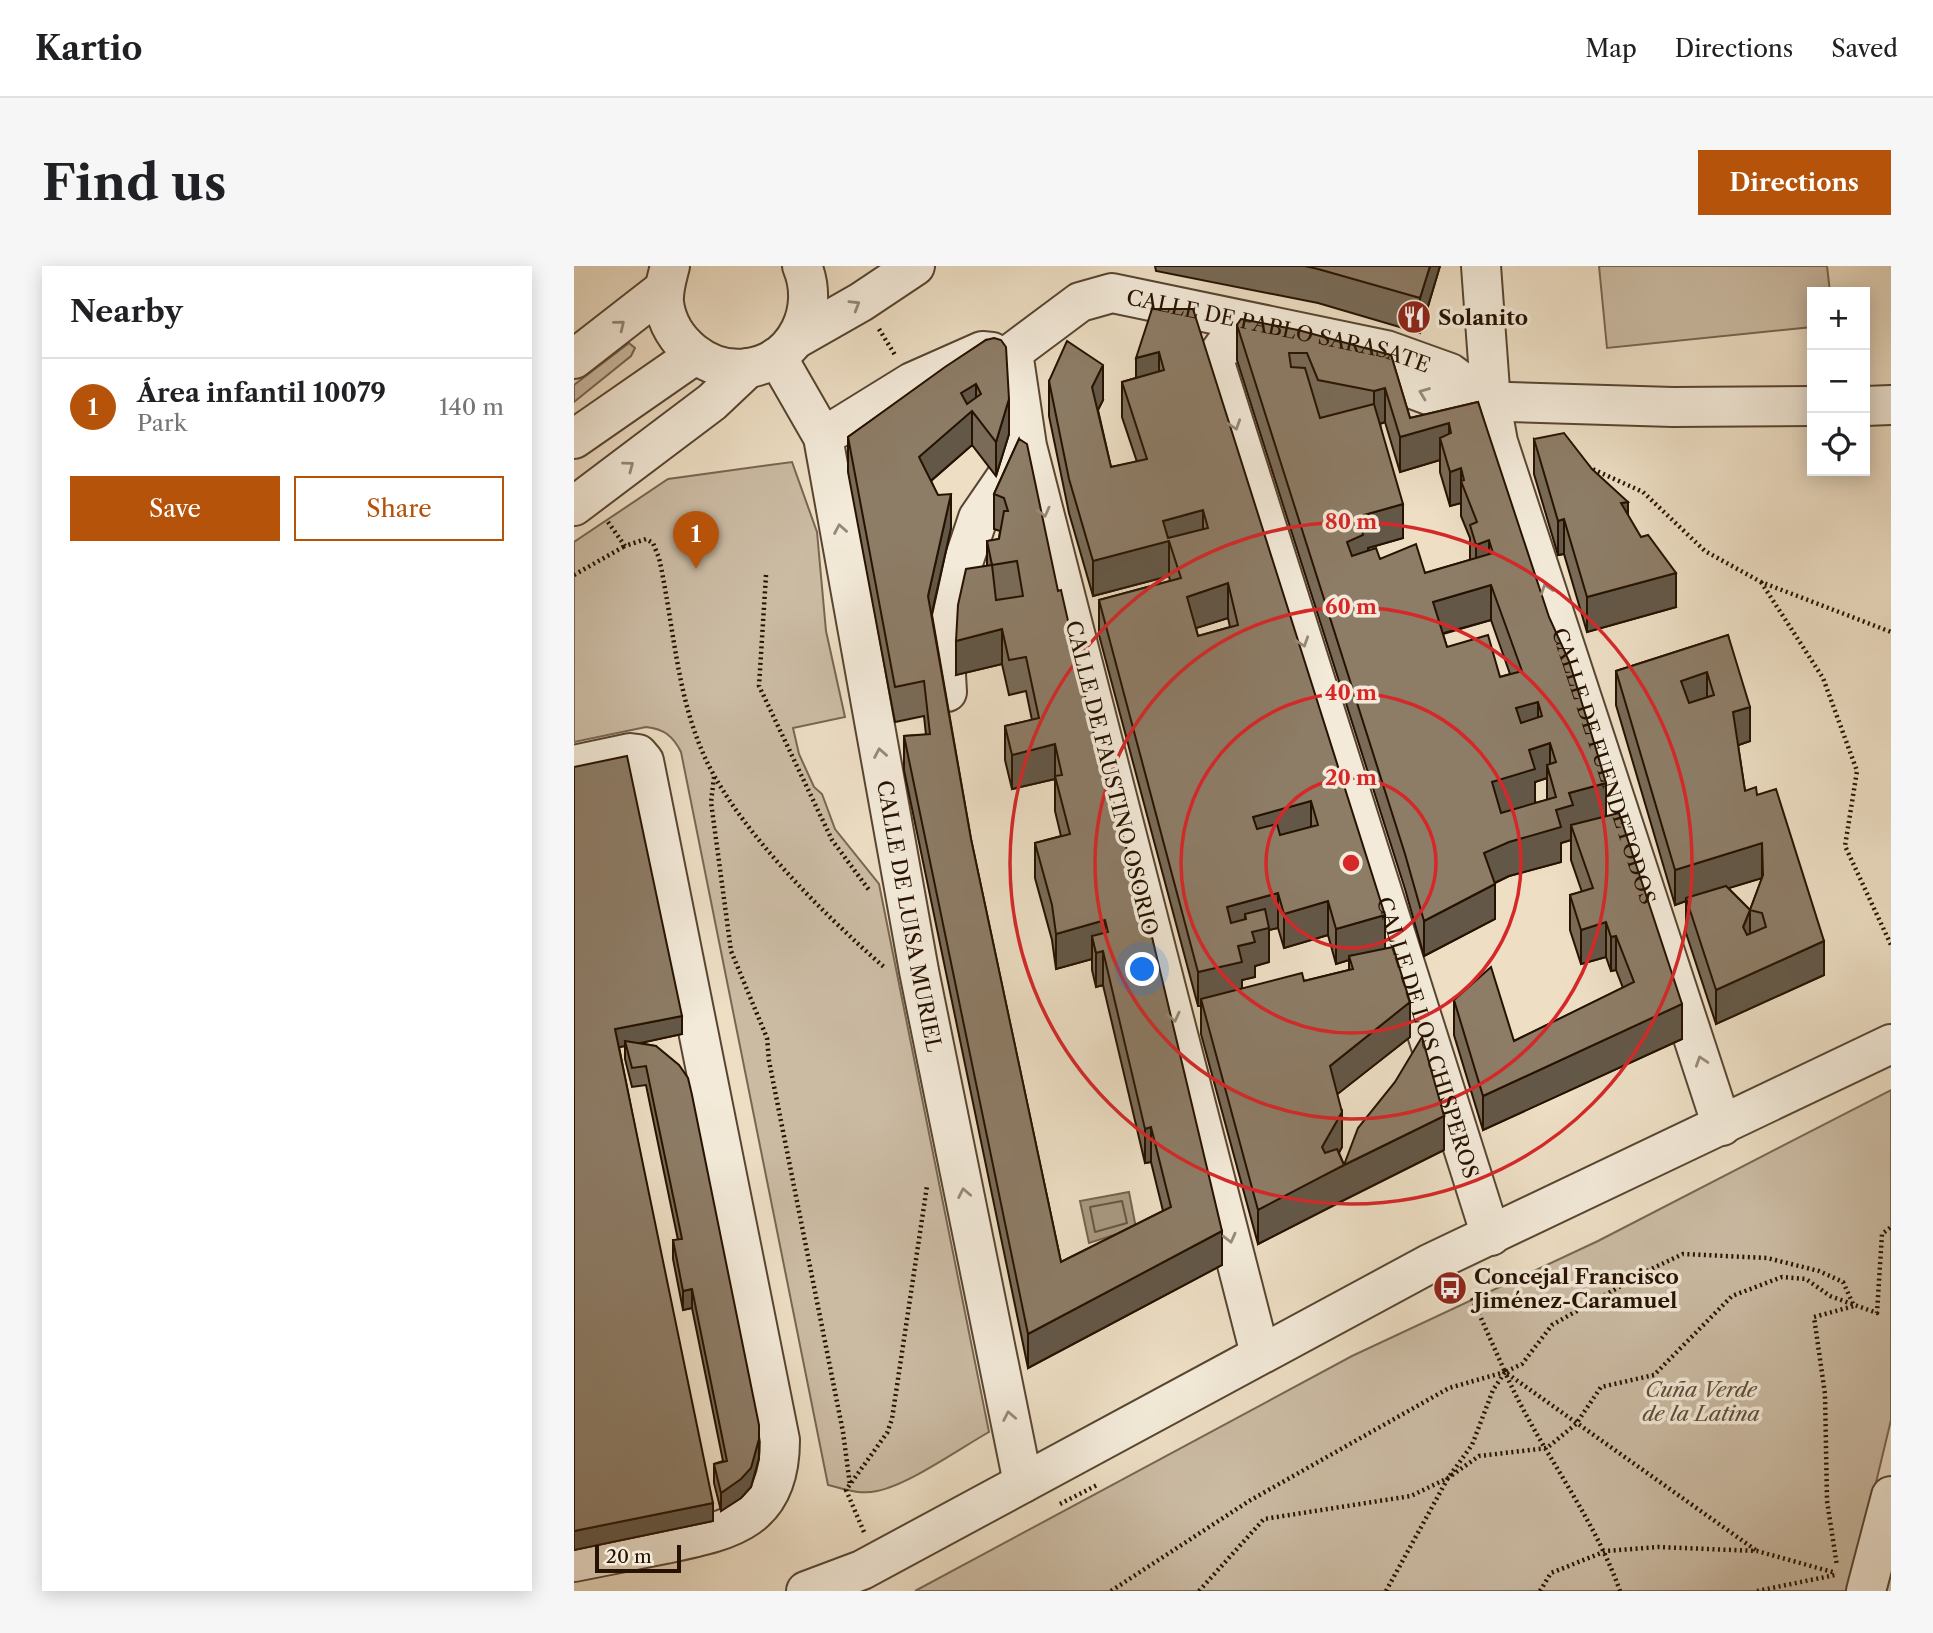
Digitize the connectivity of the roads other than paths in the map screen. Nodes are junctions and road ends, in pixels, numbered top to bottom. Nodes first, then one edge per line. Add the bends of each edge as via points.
1 (915, 266) edge
2 (1480, 266) edge
3 (815, 271) edge
4 (667, 277) edge
5 (1013, 352) junction
6 (695, 355) junction
7 (774, 355) junction
8 (574, 359) edge
9 (1214, 360) joint
10 (1491, 404) junction
11 (1870, 405) edge
12 (1891, 405) edge
13 (1807, 406) edge
14 (823, 437) junction
15 (574, 439) edge
16 (1027, 446) junction
17 (574, 506) edge
18 (947, 692) edge
19 (574, 765) edge
20 (1891, 1044) edge
21 (1722, 1126) junction
22 (1490, 1236) junction
23 (1260, 1354) junction
24 (1023, 1483) junction
25 (1891, 1496) edge
26 (574, 1562) edge
27 (1860, 1585) edge
28 (806, 1591) edge

7 -> 1 street
2 - 10 street
3 - 7 street via 807,316
4 - 6 street via 664,304 673,330
8 -> 4 street
5 - 10 street, CALLE DE PABLO SARASATE via 1080,302 1112,293 1386,349 1450,373
5 - 14 street via 982,351 912,382
5 - 16 street
6 - 7 street via 718,366
6 - 15 street
7 - 14 street, CALLE DE LUISA MURIEL
17 -> 7 street
10 -> 9 street, CALLE DE PABLO SARASATE via 1442,400 1294,349 1227,342
9 -> 22 street, CALLE DE LOS CHISPEROS
10 - 13 street
21 -> 10 street, CALLE DE FUENDETODOS via 1502,456
11 - 12 street
24 -> 14 street, CALLE DE LUISA MURIEL via 919,971
16 - 18 street via 978,517 943,623
16 -> 23 street, CALLE DE FAUSTINO OSORIO
19 - 26 street via 630,753 644,761 780,1440 773,1485 745,1520 716,1533
20 - 21 street
21 - 22 street
22 - 23 street
23 - 24 street
24 - 28 street via 877,1562
25 - 27 street

